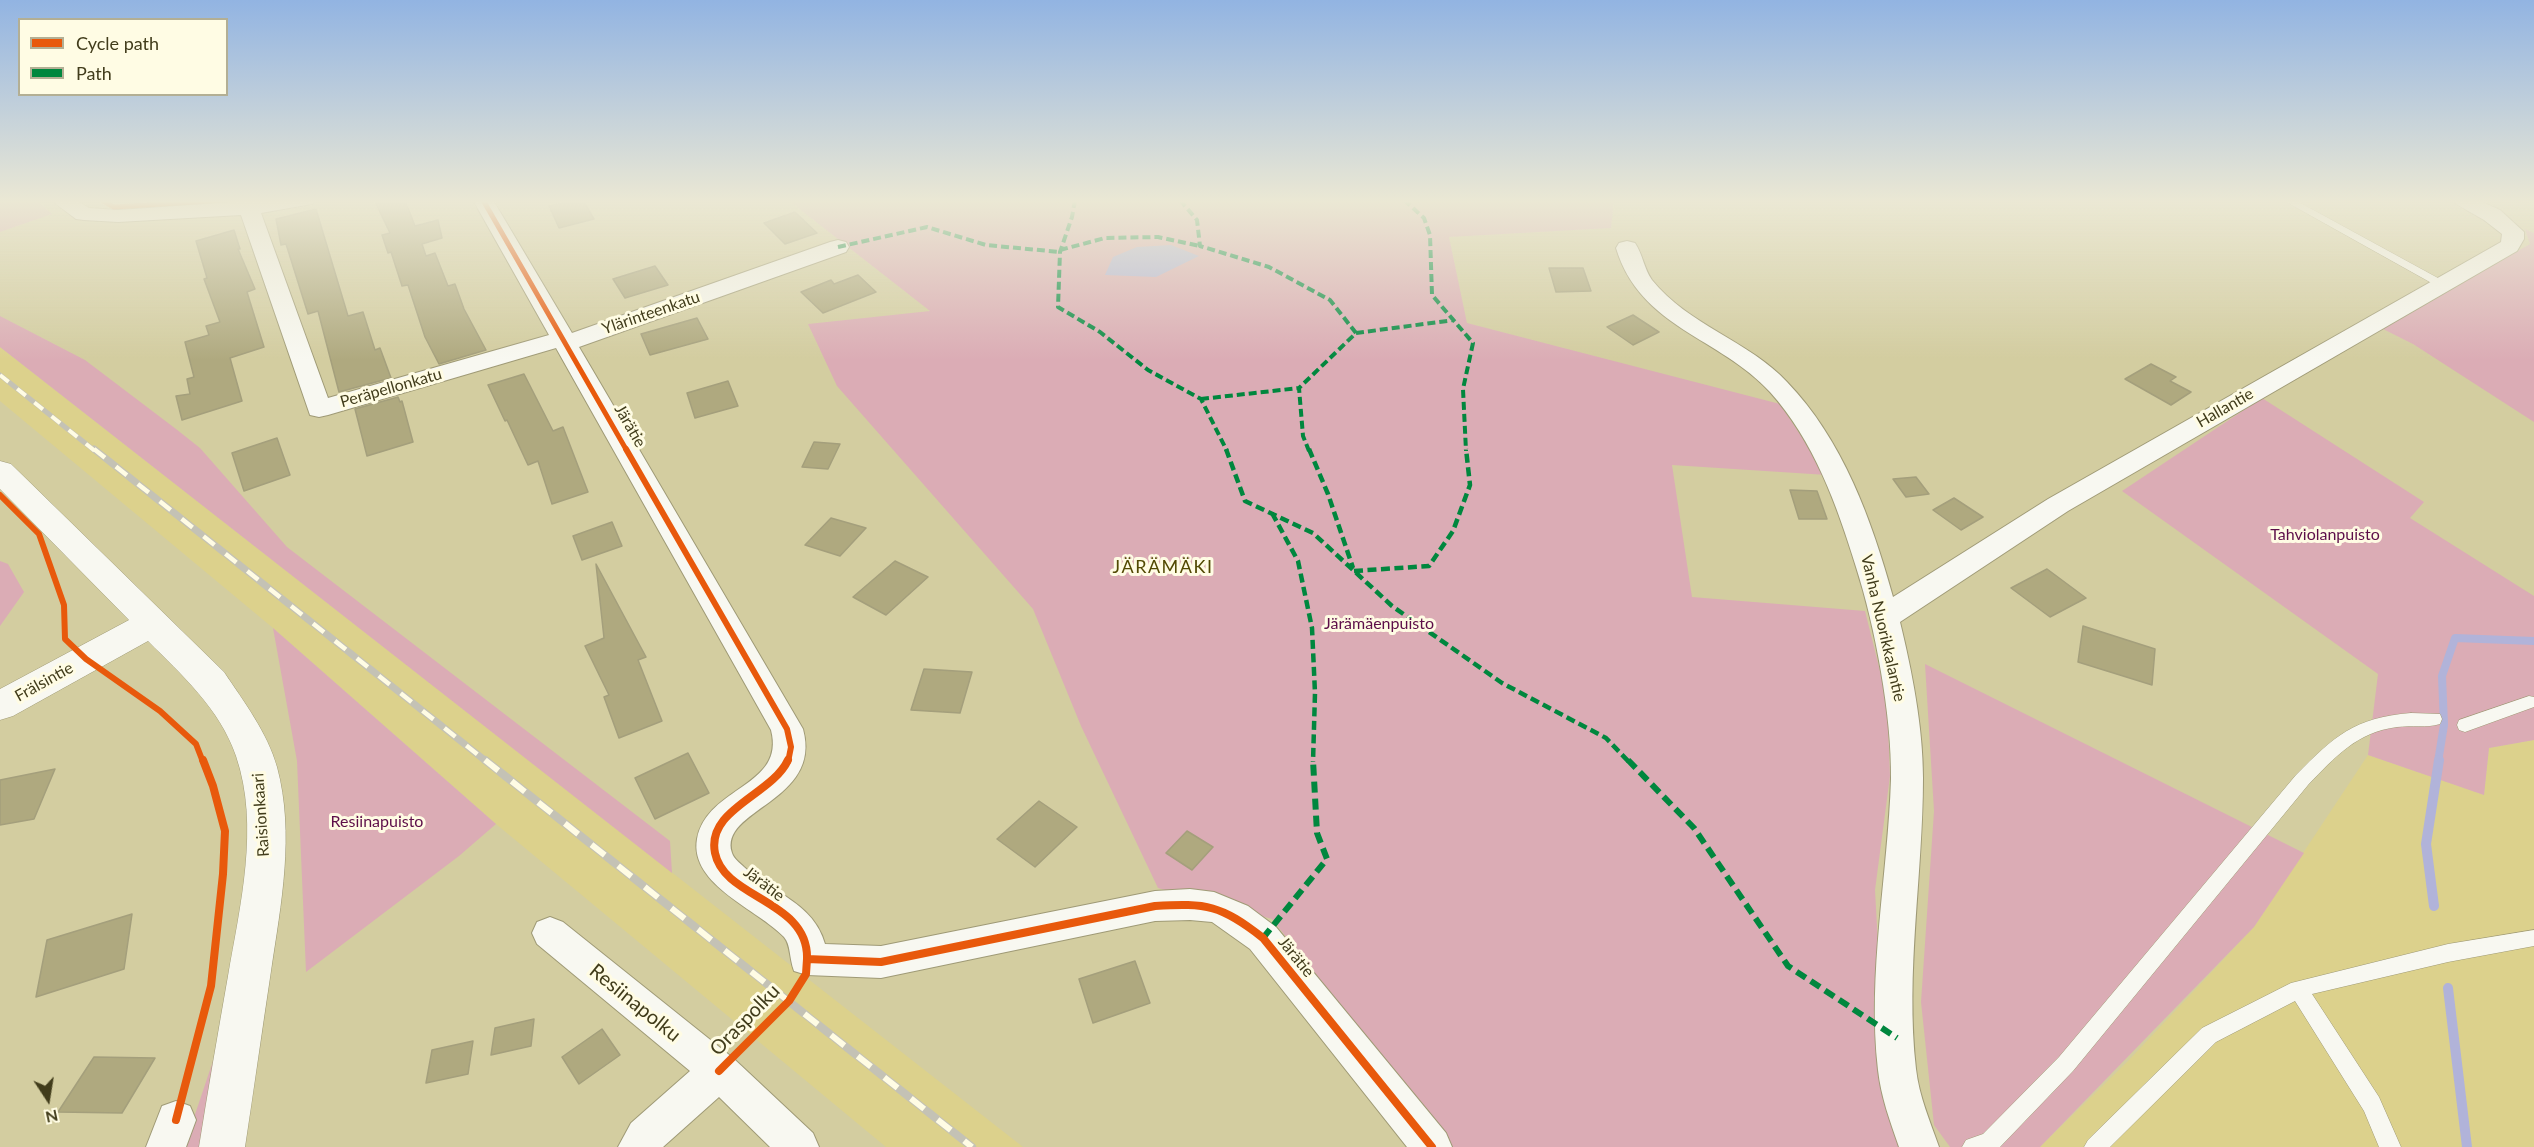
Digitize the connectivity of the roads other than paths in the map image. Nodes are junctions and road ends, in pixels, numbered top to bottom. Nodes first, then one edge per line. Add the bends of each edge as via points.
1 (265, 254) edge
2 (514, 254) edge
3 (819, 254) edge
4 (1629, 254) edge
5 (2385, 254) edge
6 (2497, 254) edge
7 (2441, 284) junction
8 (565, 340) junction
9 (0, 471) edge
10 (1883, 618) junction
11 (152, 622) junction
12 (2529, 702) dead end
13 (0, 706) edge
14 (2434, 719) dead end
15 (2465, 725) dead end
16 (550, 933) dead end
17 (2534, 938) edge
18 (2298, 989) junction
19 (718, 1071) junction
20 (222, 1147) edge
21 (638, 1147) edge
22 (799, 1147) edge
23 (1432, 1147) edge
24 (1919, 1147) edge
25 (1973, 1147) edge
26 (2095, 1147) edge
27 (2390, 1147) edge

1 - 8 street, Peräpellonkatu via 319,409
2 - 8 street, Järätie
3 - 8 street, Ylärinteenkatu
4 - 10 street, Vanha Nuorikkalantie via 1634,269 1657,298 1748,362 1800,410 1815,433 1863,538
5 - 7 lane
6 - 7 street, Hallantie
7 - 10 street, Hallantie via 2058,505
8 - 23 street, Järätie via 787,729 791,747 784,767 770,785 722,820 714,839 715,858 725,871 798,927 807,941 807,959 881,962 1155,906 1218,906 1263,938
9 - 11 main road, Raisionkaari
10 - 24 street, Vanha Nuorikkalantie via 1902,704 1907,777 1894,996 1897,1069 1903,1102
11 - 13 main road, Frälsintie
11 - 20 main road, Raisionkaari via 211,682 238,722 258,765 264,802 263,888
12 - 15 lane
14 - 25 lane via 2409,718 2381,724 2343,740 2302,780 2066,1064 1989,1143
16 - 19 street, Resiinapolku
17 - 18 lane via 2448,953
18 - 26 lane via 2209,1035
18 - 27 lane via 2372,1104
19 - 21 street, Oraspolku
19 - 22 street, Resiinapolku

